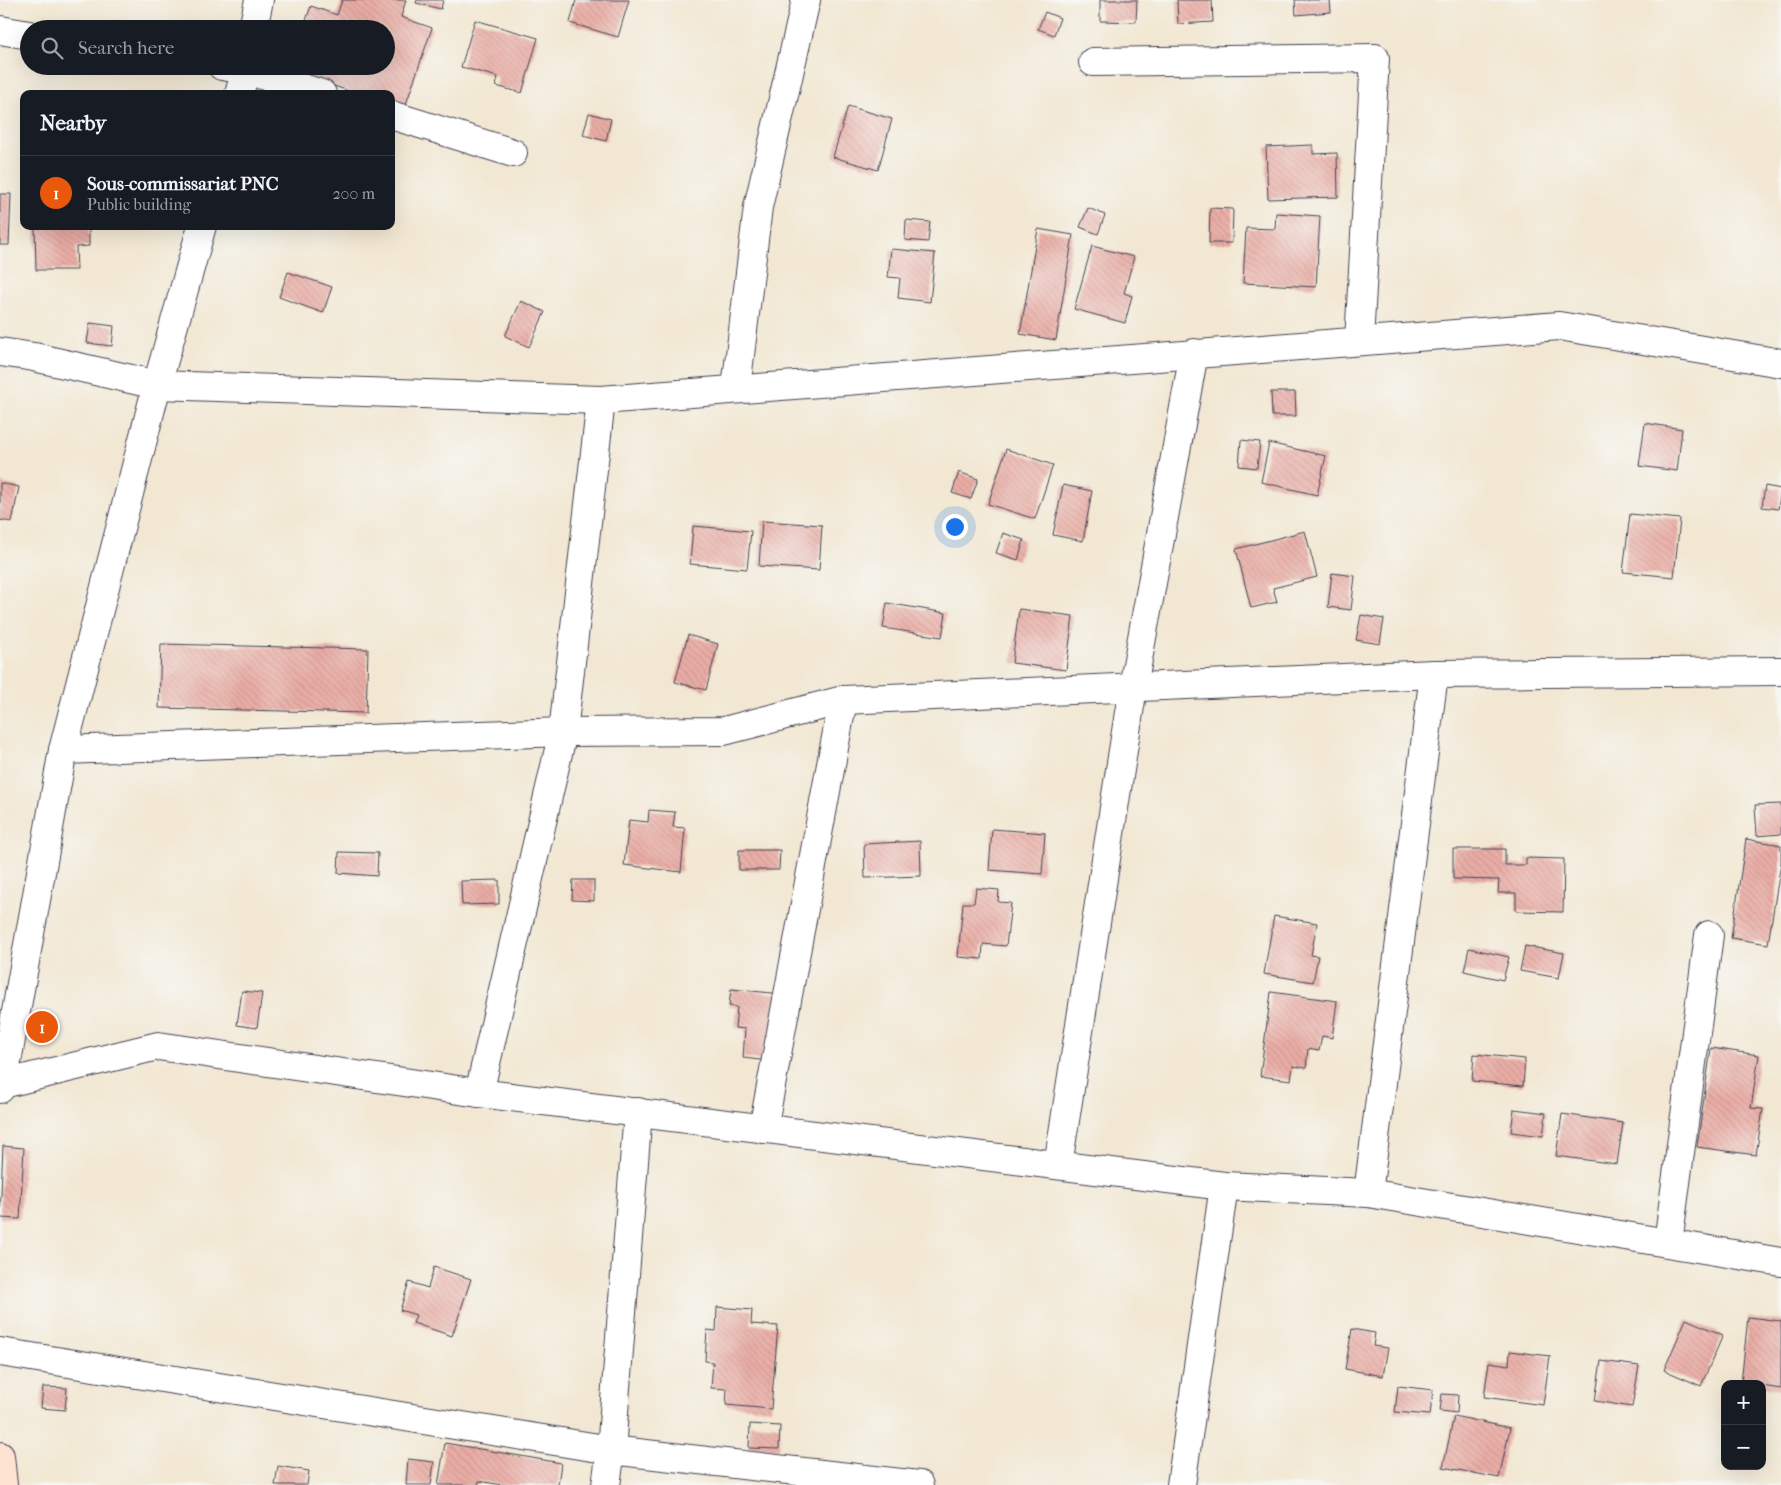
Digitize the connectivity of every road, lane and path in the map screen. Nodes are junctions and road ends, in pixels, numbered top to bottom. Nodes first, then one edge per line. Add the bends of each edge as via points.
1 (259, 0) edge
2 (806, 0) edge
3 (256, 20) edge
4 (0, 30) edge
5 (20, 33) edge
6 (1093, 62) dead end
7 (243, 75) edge
8 (305, 90) edge
9 (395, 117) edge
10 (513, 153) dead end
11 (201, 230) edge
12 (1359, 341) junction
13 (0, 352) edge
14 (1194, 353) junction
15 (1781, 363) edge
16 (157, 385) junction
17 (736, 388) junction
18 (601, 400) junction
19 (1781, 671) edge
20 (1434, 674) junction
21 (1133, 687) junction
22 (843, 700) junction
23 (563, 732) junction
24 (63, 750) junction
25 (1709, 935) dead end
26 (2, 1086) edge
27 (479, 1093) junction
28 (638, 1112) junction
29 (763, 1129) junction
30 (1058, 1166) junction
31 (1224, 1186) junction
32 (1368, 1193) junction
33 (1668, 1243) junction
34 (1781, 1262) edge
35 (0, 1352) edge
36 (611, 1450) junction
37 (0, 1456) edge
38 (3, 1485) edge
39 (606, 1485) edge
40 (919, 1485) edge
41 (1181, 1485) edge

1 - 3 street
2 - 17 street via 758,207
4 - 5 street
6 - 12 street via 1376,58
7 - 8 street
9 - 10 street
11 - 16 street
12 - 14 street
12 - 15 street via 1559,326
13 - 16 street
14 - 17 street
14 - 21 street
16 - 18 street
16 - 24 street
17 - 18 street
18 - 23 street
19 - 20 street
20 - 21 street
20 - 32 street
21 - 22 street
21 - 30 street
22 - 23 street via 724,731
22 - 29 street
23 - 24 street
23 - 27 street
24 - 26 street
25 - 33 street
26 - 27 street via 158,1046
27 - 28 street
28 - 29 street
28 - 36 street
29 - 30 street
30 - 31 street
31 - 32 street
31 - 41 street
32 - 33 street
33 - 34 street
35 - 36 street
36 - 39 street
36 - 40 street
37 - 38 street

